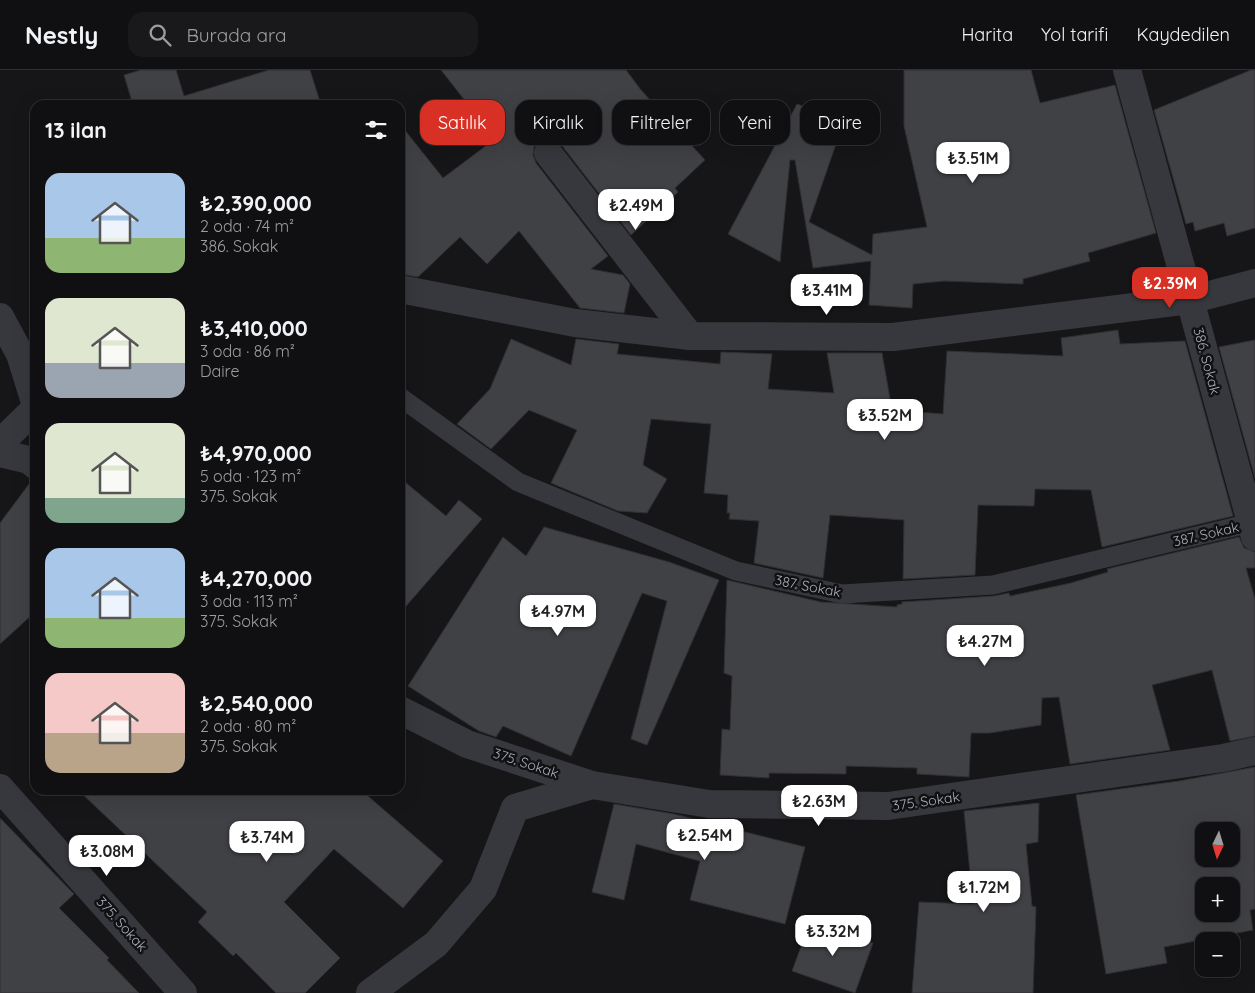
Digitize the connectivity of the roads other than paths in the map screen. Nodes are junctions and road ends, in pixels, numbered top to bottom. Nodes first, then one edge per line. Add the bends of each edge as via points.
1 (1127, 70) edge
2 (548, 153) dead end
3 (1255, 283) edge
4 (405, 290) edge
5 (1190, 300) junction
6 (0, 317) edge
7 (690, 336) junction
8 (30, 386) edge
9 (405, 401) edge
10 (30, 414) edge
11 (0, 443) edge
12 (0, 453) edge
13 (30, 461) edge
14 (1254, 528) edge
15 (405, 713) edge
16 (1255, 751) edge
17 (592, 784) junction
18 (0, 788) edge
19 (183, 993) edge
20 (370, 993) edge

1 - 5 street, 386. Sokak
2 - 7 street
3 - 5 street
4 - 7 street via 575,323
5 - 7 street via 893,338
5 - 14 street, 386. Sokak
6 - 8 street via 20,354
9 - 14 lane, 387. Sokak via 518,482 736,572 842,594 993,585
10 - 11 street
12 - 13 street
15 - 17 street, 375. Sokak via 467,744
16 - 17 street, 375. Sokak via 888,806 709,804
17 - 20 street via 515,808 483,888 436,944
18 - 19 street, 375. Sokak

